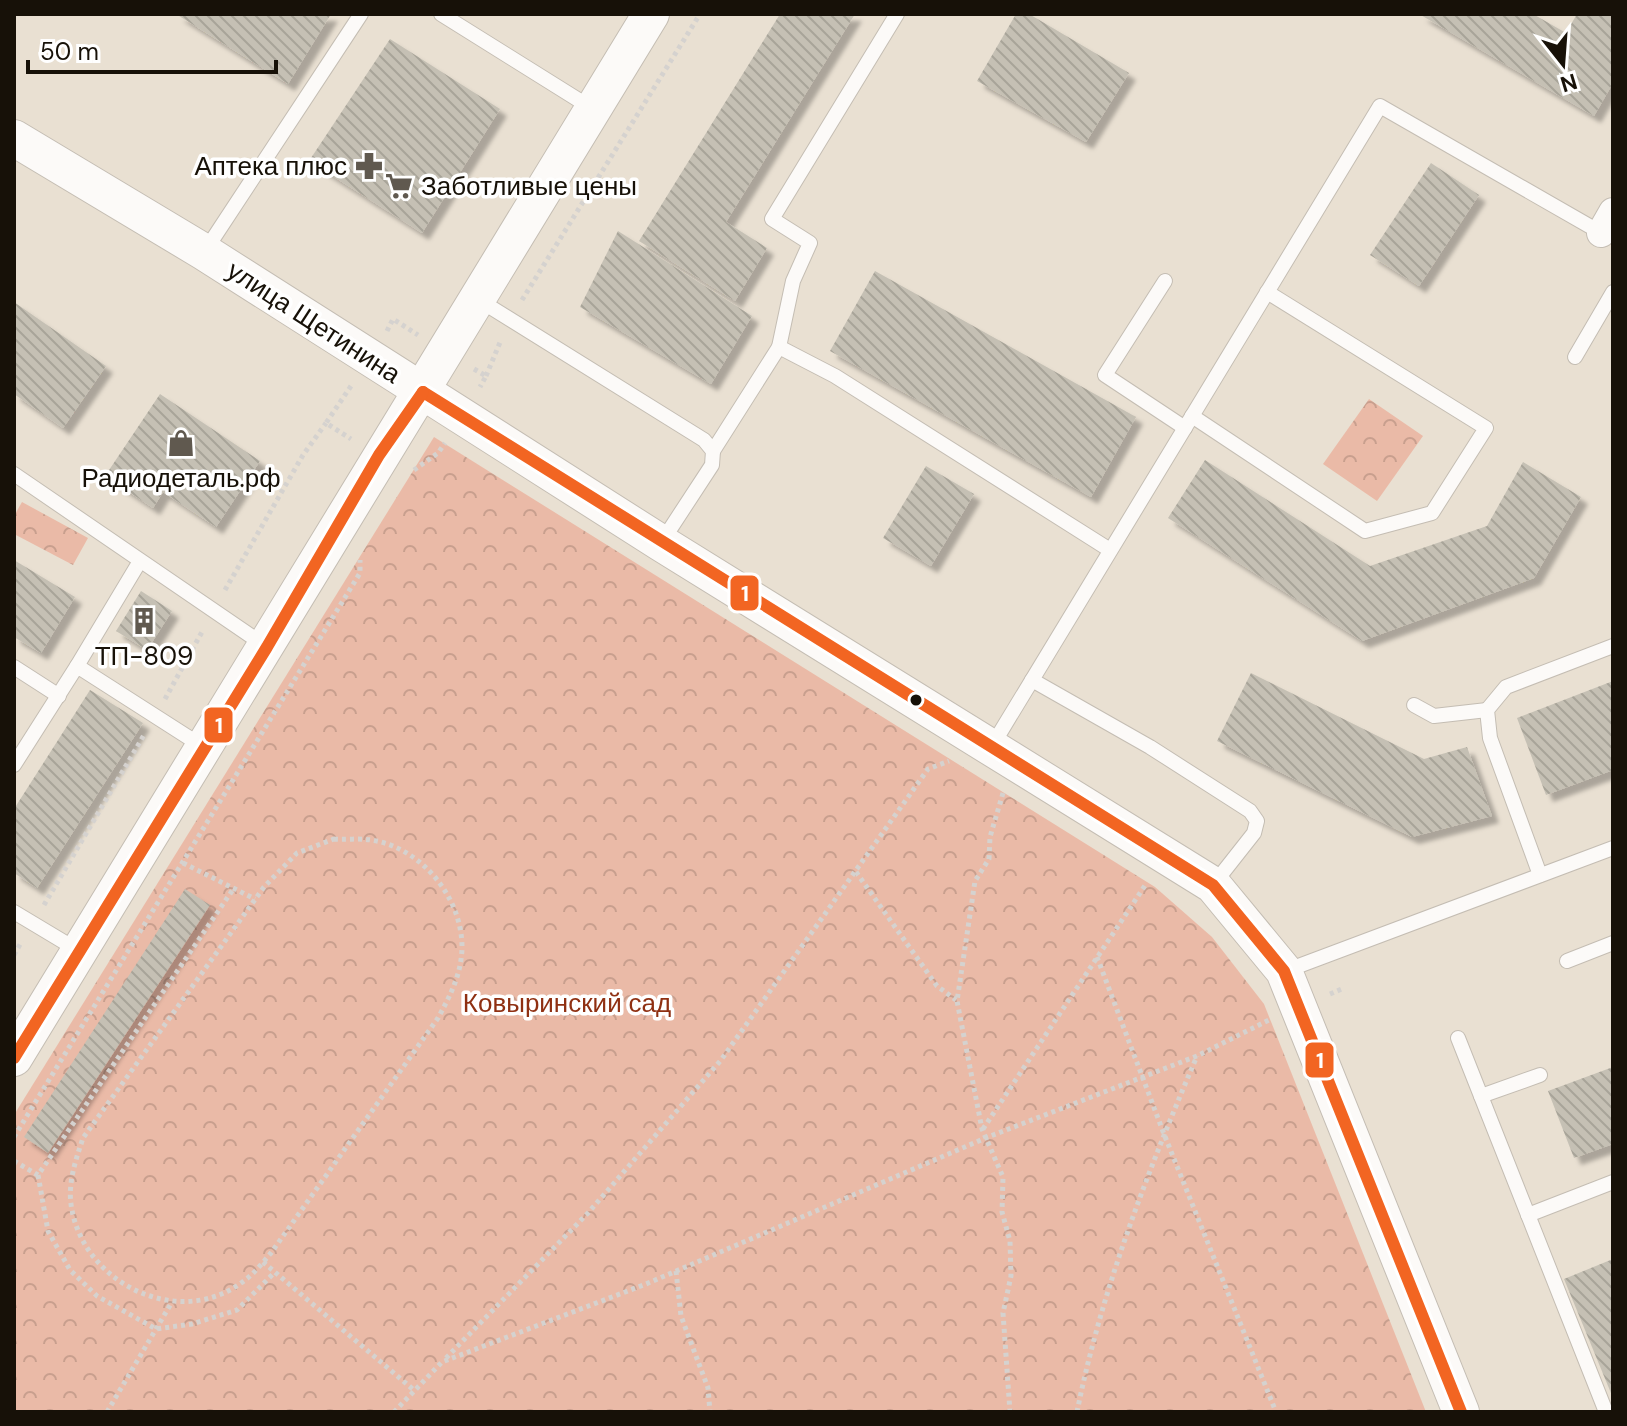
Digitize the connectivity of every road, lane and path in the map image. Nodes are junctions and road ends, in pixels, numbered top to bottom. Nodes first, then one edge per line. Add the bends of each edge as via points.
1 (361, 14) edge
2 (441, 14) edge
3 (651, 14) edge
4 (700, 14) edge
5 (897, 14) edge
6 (594, 110) junction
7 (14, 138) edge
8 (1609, 228) edge
9 (204, 252) junction
10 (1165, 281) dead end
11 (1267, 292) junction
12 (1613, 292) edge
13 (479, 300) junction
14 (510, 320) junction
15 (779, 347) junction
16 (1575, 357) dead end
17 (486, 376) dead end
18 (423, 392) junction
19 (1188, 422) junction
20 (326, 423) dead end
21 (713, 451) junction
22 (412, 472) dead end
23 (14, 474) edge
24 (404, 476) dead end
25 (661, 543) junction
26 (1110, 550) junction
27 (361, 551) dead end
28 (140, 561) junction
29 (213, 611) junction
30 (1613, 646) edge
31 (267, 647) junction
32 (77, 666) junction
33 (14, 667) edge
34 (1032, 680) junction
35 (59, 696) junction
36 (1414, 705) dead end
37 (1487, 710) junction
38 (155, 716) junction
39 (205, 748) junction
40 (1002, 753) junction
41 (14, 765) edge
42 (1613, 848) edge
43 (1165, 856) junction
44 (183, 863) junction
45 (856, 872) junction
46 (1540, 875) junction
47 (1213, 885) junction
48 (234, 888) junction
49 (255, 899) junction
50 (14, 912) edge
51 (33, 923) junction
52 (1613, 943) edge
53 (81, 952) junction
54 (14, 955) edge
55 (1097, 957) junction
56 (1567, 961) dead end
57 (1284, 971) junction
58 (1344, 988) dead end
59 (957, 1001) junction
60 (1299, 1005) junction
61 (1458, 1038) dead end
62 (1197, 1056) junction
63 (14, 1058) edge
64 (1540, 1075) dead end
65 (1143, 1077) junction
66 (1481, 1096) junction
67 (982, 1129) junction
68 (1164, 1134) junction
69 (14, 1137) edge
70 (988, 1137) junction
71 (14, 1161) edge
72 (38, 1175) junction
73 (1613, 1182) edge
74 (1528, 1215) junction
75 (263, 1262) junction
76 (676, 1271) junction
77 (275, 1272) junction
78 (172, 1302) junction
79 (156, 1329) junction
80 (442, 1362) junction
81 (415, 1391) junction
82 (107, 1412) edge
83 (394, 1412) edge
84 (710, 1412) edge
85 (1010, 1412) edge
86 (1077, 1412) edge
87 (1276, 1412) edge
88 (1461, 1412) edge
89 (1606, 1412) edge

1 - 9 lane
2 - 6 lane
3 - 6 street
4 - 14 path
5 - 15 lane via 772,219 810,243 793,281
6 - 13 street
7 - 9 street, улица Щетинина
8 - 11 lane via 1380,106
9 - 18 street, улица Щетинина
10 - 19 lane via 1105,375
11 - 19 lane
11 - 19 lane via 1486,428 1432,513 1365,531
12 - 16 lane
13 - 14 lane
13 - 18 street
14 - 17 path
14 - 21 lane via 704,440
15 - 21 lane
15 - 26 lane via 835,376
18 - 25 street, улица Щетинина
18 - 31 street via 379,455
19 - 26 lane
20 - 29 path
21 - 25 lane via 712,465
22 - 24 path
23 - 28 lane
25 - 40 street, улица Щетинина
26 - 34 lane
27 - 44 path via 360,573
28 - 29 lane
28 - 32 lane
29 - 31 lane
29 - 38 path
30 - 37 lane via 1506,687
31 - 39 street
32 - 35 lane
32 - 38 lane
33 - 35 lane
34 - 40 lane
34 - 47 lane via 1250,811 1257,821 1254,833
35 - 41 lane
36 - 37 lane via 1434,716
37 - 46 lane via 1490,738
38 - 39 lane
38 - 51 path
39 - 53 street
40 - 43 street, улица Щетинина
40 - 45 path via 928,769
40 - 59 path via 989,859 975,881
42 - 46 lane
43 - 47 street, улица Щетинина
43 - 55 path
44 - 48 path
44 - 69 path
45 - 59 path via 937,986
45 - 80 path via 721,1060 588,1213
46 - 57 lane
47 - 57 street, улица Щетинина
48 - 49 path
48 - 72 path
49 - 75 path via 297,853 334,839 372,840 408,853 437,878 456,911 462,948 455,986 438,1018
49 - 78 path via 83,1138 73,1166 71,1203 81,1240 104,1271 135,1292
50 - 51 lane
51 - 53 lane
51 - 54 path
52 - 56 lane
53 - 63 street
55 - 65 path
55 - 67 path
57 - 60 street, улица Щетинина
58 - 60 path
59 - 67 path
60 - 62 path
60 - 88 street, улица Щетинина
61 - 66 lane
62 - 65 path
62 - 68 path
64 - 66 lane
65 - 68 path
65 - 70 path
66 - 74 lane
67 - 70 path
68 - 86 path via 1093,1332
68 - 87 path
70 - 76 path
70 - 85 path via 1003,1177 1002,1212 1010,1241 1011,1276 1003,1313
71 - 72 path
72 - 79 path via 48,1231 70,1270 97,1296
73 - 74 lane
74 - 89 lane
75 - 77 path
75 - 78 path via 245,1281 210,1298
76 - 80 path
76 - 84 path via 681,1316 708,1388
77 - 79 path via 237,1310
77 - 81 path
78 - 79 path
79 - 82 path
80 - 81 path
81 - 83 path

